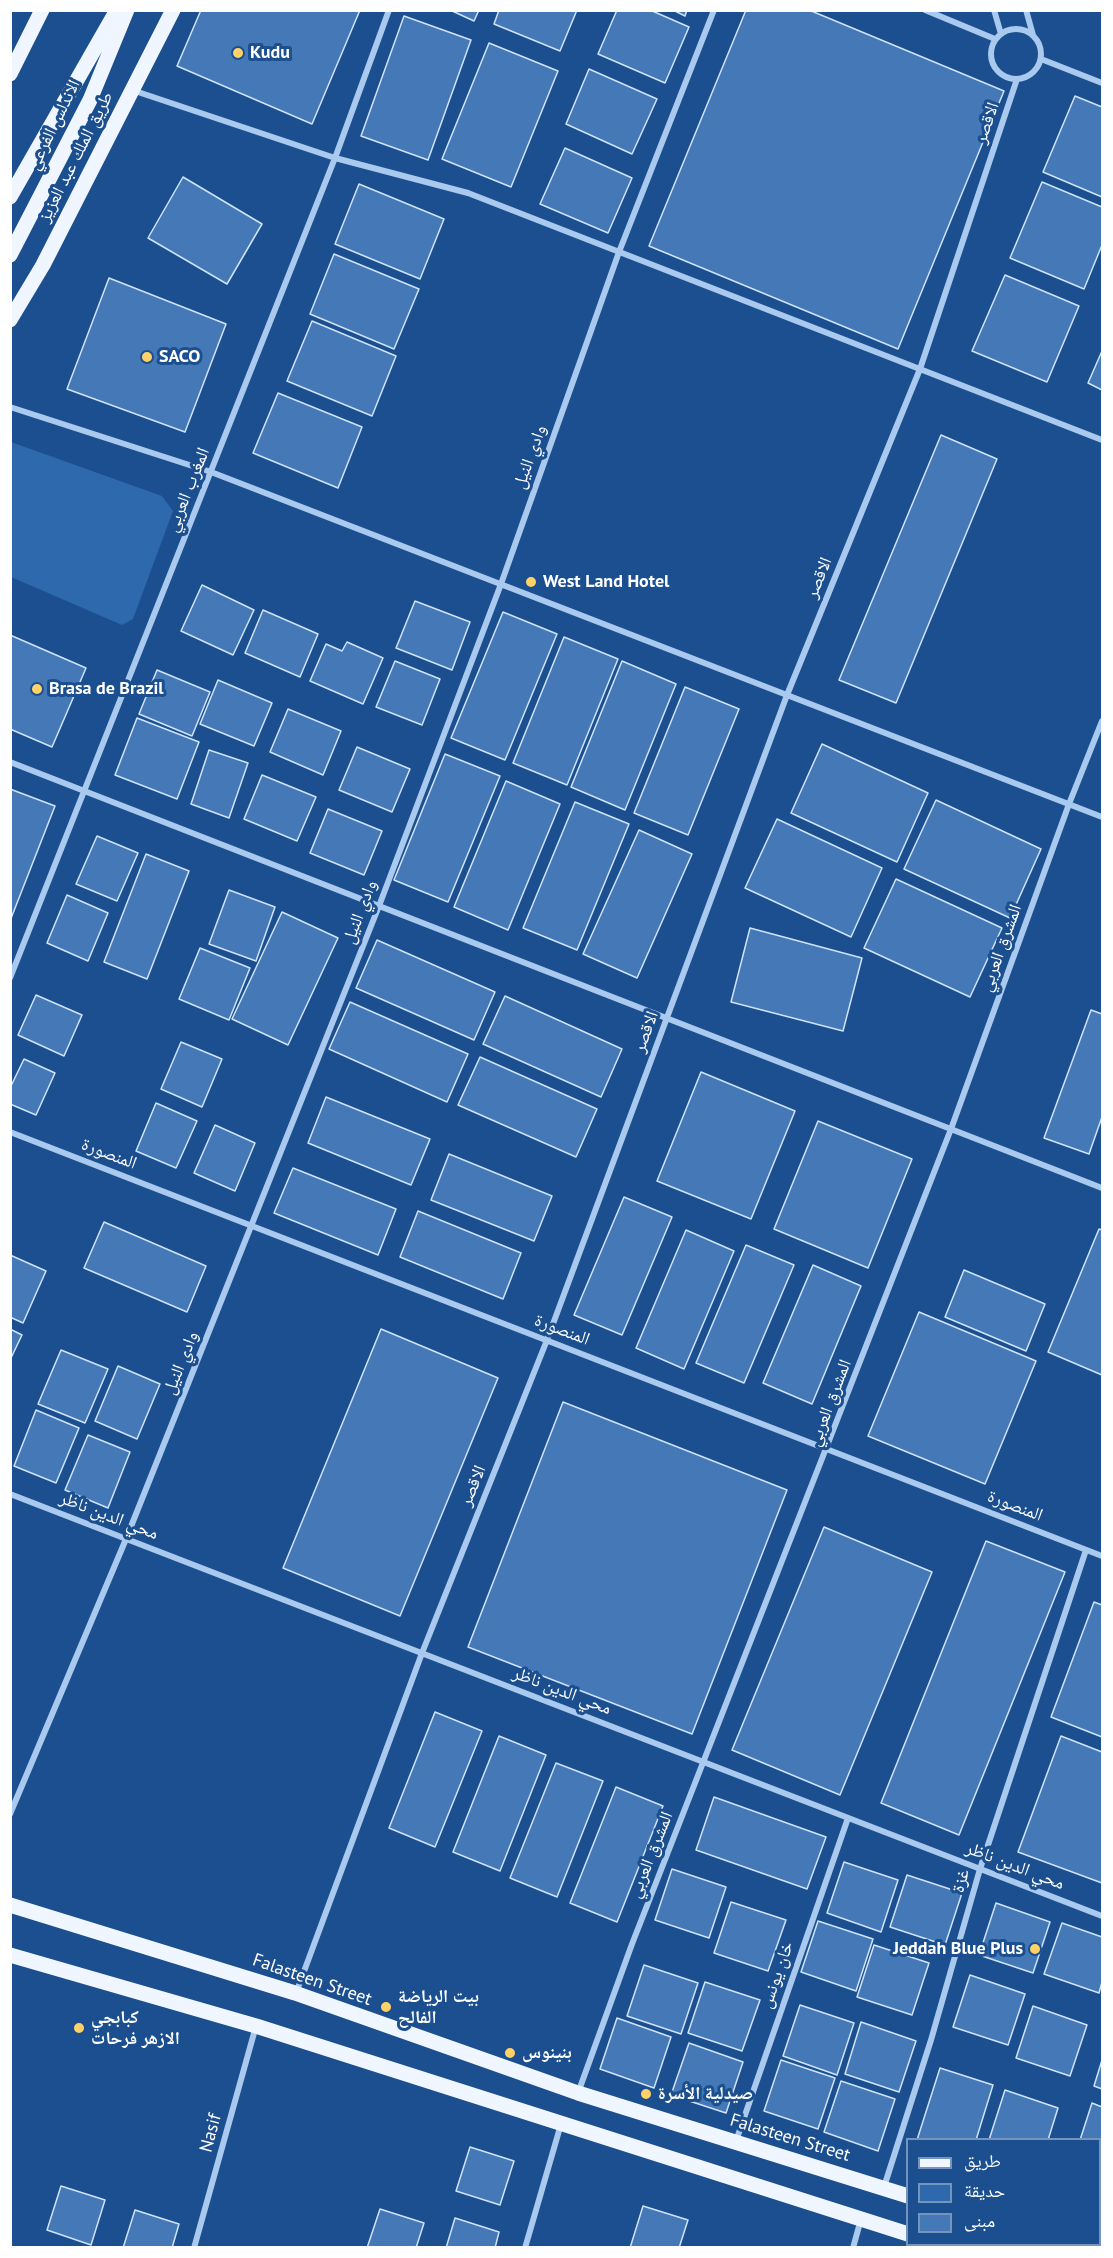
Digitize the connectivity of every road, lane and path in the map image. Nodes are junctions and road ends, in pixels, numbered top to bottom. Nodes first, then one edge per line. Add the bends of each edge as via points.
1 (35, 10) edge
2 (42, 10) edge
3 (117, 10) edge
4 (128, 10) edge
5 (172, 10) edge
6 (389, 10) edge
7 (714, 10) edge
8 (925, 10) edge
9 (994, 10) edge
10 (1026, 10) edge
11 (1001, 34) junction
12 (1033, 36) junction
13 (995, 39) junction
14 (10, 51) edge
15 (1041, 59) junction
16 (10, 74) edge
17 (1017, 79) junction
18 (1102, 82) edge
19 (132, 90) junction
20 (335, 158) junction
21 (10, 197) edge
22 (619, 252) junction
23 (10, 255) edge
24 (10, 320) edge
25 (920, 369) junction
26 (10, 407) edge
27 (1102, 440) edge
28 (211, 472) junction
29 (501, 584) junction
30 (787, 694) junction
31 (1102, 721) edge
32 (10, 762) edge
33 (86, 792) junction
34 (1069, 804) junction
35 (1102, 817) edge
36 (379, 906) junction
37 (10, 978) edge
38 (668, 1018) junction
39 (951, 1129) junction
40 (10, 1131) edge
41 (1102, 1188) edge
42 (253, 1226) junction
43 (547, 1340) junction
44 (828, 1449) junction
45 (10, 1494) edge
46 (126, 1539) junction
47 (1086, 1550) junction
48 (1102, 1556) edge
49 (422, 1653) junction
50 (704, 1762) junction
51 (10, 1814) edge
52 (848, 1818) junction
53 (980, 1869) junction
54 (10, 1905) edge
55 (1102, 1916) edge
56 (10, 1955) edge
57 (295, 1993) junction
58 (256, 2026) junction
59 (578, 2093) junction
60 (561, 2124) junction
61 (736, 2141) junction
62 (884, 2188) junction
63 (906, 2195) edge
64 (862, 2218) junction
65 (906, 2233) edge
66 (194, 2247) edge
67 (525, 2247) edge
68 (853, 2247) edge

1 - 14 main road
2 - 16 main road
3 - 21 main road
4 - 23 main road, الاندلس الفرعي via 90,100
5 - 19 main road, طريق الملك عبد العزيز
6 - 20 street, المغرب العربي
7 - 22 street, وادي النيل
8 - 13 street
9 - 11 street
10 - 12 street
11 - 12 street via 1017,29
11 - 13 street
12 - 15 street
13 - 17 street via 992,62 1002,75
15 - 17 street via 1032,74
15 - 18 street
17 - 25 street, الاقصر
19 - 20 street
19 - 24 main road, طريق الملك عبد العزيز via 43,265
20 - 22 street via 468,193
20 - 28 street, المغرب العربي
22 - 25 street
22 - 29 street, وادي النيل
25 - 27 street
25 - 30 street, الاقصر
26 - 28 street
28 - 29 street
28 - 33 street, المغرب العربي
29 - 30 street
29 - 36 street, وادي النيل
30 - 34 street
30 - 38 street, الاقصر
31 - 34 street, المشرق العربي
32 - 33 street
33 - 36 street
33 - 37 street, المغرب العربي
34 - 35 street
34 - 39 street, المشرق العربي
36 - 38 street
36 - 42 street, وادي النيل
38 - 39 street
38 - 43 street, الاقصر
39 - 41 street
39 - 44 street, المشرق العربي
40 - 42 street, المنصورة
42 - 43 street, المنصورة
42 - 46 street, وادي النيل
43 - 44 street, المنصورة
43 - 49 street, الاقصر
44 - 47 street, المنصورة
44 - 50 street, المشرق العربي
45 - 46 street, محي الدين ناظر
46 - 49 street, محي الدين ناظر
46 - 51 street, وادي النيل
47 - 48 street, المنصورة
47 - 53 street, غزة
49 - 50 street, محي الدين ناظر
49 - 57 street, الاقصر
50 - 52 street, محي الدين ناظر
50 - 59 street, المشرق العربي
52 - 53 street, محي الدين ناظر
52 - 61 street, خان يونس
53 - 55 street, محي الدين ناظر
53 - 62 street, غزة
54 - 57 main road, Falasteen Street
56 - 58 main road
57 - 59 main road, Falasteen Street
58 - 60 main road
58 - 66 street, Nasif
59 - 61 main road, Falasteen Street
60 - 64 main road
60 - 67 street
61 - 62 main road, Falasteen Street
62 - 63 main road, Falasteen Street
64 - 65 main road
64 - 68 street

